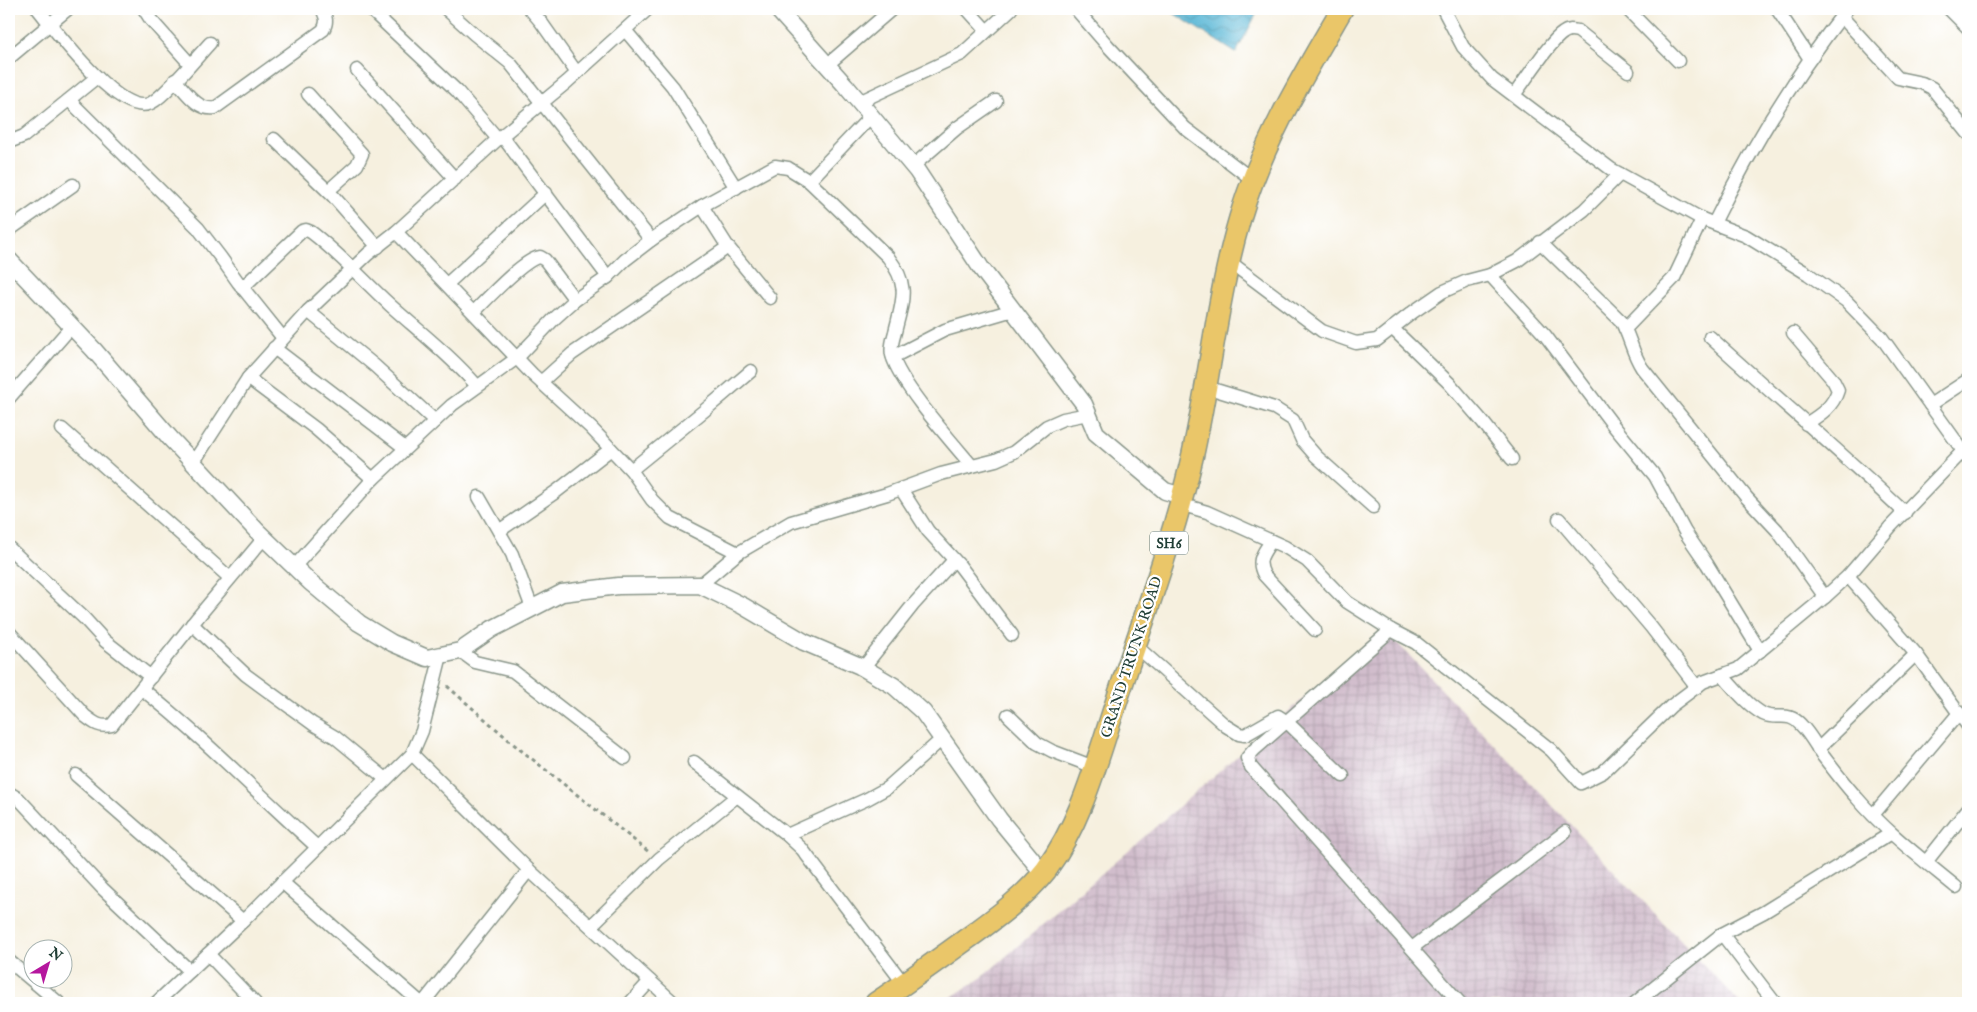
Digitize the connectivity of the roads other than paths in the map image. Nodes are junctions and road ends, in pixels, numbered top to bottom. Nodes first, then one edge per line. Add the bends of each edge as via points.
1 (38, 9) edge
2 (68, 9) edge
3 (144, 9) edge
4 (322, 9) edge
5 (446, 9) edge
6 (530, 9) edge
7 (648, 9) edge
8 (777, 9) edge
9 (892, 9) edge
10 (967, 9) edge
11 (1010, 9) edge
12 (1076, 9) edge
13 (1342, 9) edge
14 (1443, 9) edge
15 (1628, 9) edge
16 (1777, 9) edge
17 (1949, 9) edge
18 (372, 10) dead end
19 (1844, 12) edge
20 (50, 23) junction
21 (1968, 29) edge
22 (625, 30) junction
23 (986, 30) junction
24 (210, 43) dead end
25 (9, 58) edge
26 (1810, 60) junction
27 (1678, 61) dead end
28 (190, 64) junction
29 (827, 65) junction
30 (357, 70) dead end
31 (1628, 71) dead end
32 (577, 73) junction
33 (97, 77) junction
34 (175, 80) junction
35 (308, 94) dead end
36 (1514, 95) junction
37 (69, 100) junction
38 (996, 101) dead end
39 (859, 102) junction
40 (541, 103) junction
41 (871, 116) junction
42 (1968, 133) edge
43 (500, 138) junction
44 (274, 139) dead end
45 (9, 142) edge
46 (913, 166) junction
47 (1620, 174) junction
48 (455, 179) junction
49 (1253, 180) junction
50 (809, 181) junction
51 (73, 185) dead end
52 (736, 188) junction
53 (328, 191) junction
54 (546, 192) junction
55 (702, 206) junction
56 (1708, 221) junction
57 (9, 230) edge
58 (396, 232) junction
59 (651, 240) junction
60 (1540, 242) junction
61 (378, 247) junction
62 (728, 247) junction
63 (9, 260) edge
64 (1230, 262) junction
65 (353, 269) junction
66 (1490, 275) junction
67 (608, 277) junction
68 (447, 284) junction
69 (242, 288) junction
70 (770, 298) dead end
71 (575, 300) junction
72 (1013, 310) junction
73 (308, 311) junction
74 (474, 312) junction
75 (72, 326) junction
76 (1392, 328) junction
77 (1625, 329) junction
78 (1793, 333) dead end
79 (1710, 337) dead end
80 (283, 338) junction
81 (274, 348) junction
82 (517, 358) junction
83 (893, 358) junction
84 (751, 371) dead end
85 (248, 378) junction
86 (1968, 380) edge
87 (541, 382) junction
88 (477, 386) junction
89 (1206, 387) junction
90 (9, 398) edge
91 (1930, 405) junction
92 (1088, 414) junction
93 (434, 421) junction
94 (1806, 424) junction
95 (62, 429) dead end
96 (406, 448) junction
97 (611, 449) junction
98 (1966, 455) edge
99 (1512, 460) dead end
100 (193, 462) junction
101 (972, 466) junction
102 (631, 470) junction
103 (373, 479) junction
104 (901, 489) junction
105 (479, 497) dead end
106 (1181, 500) junction
107 (1373, 508) dead end
108 (1905, 513) junction
109 (1559, 519) dead end
110 (499, 531) junction
111 (264, 538) junction
112 (1271, 540) junction
113 (9, 548) edge
114 (738, 553) junction
115 (954, 560) junction
116 (294, 566) junction
117 (1848, 576) junction
118 (230, 578) junction
119 (700, 585) junction
120 (1825, 597) junction
121 (532, 608) junction
122 (192, 624) junction
123 (1315, 630) dead end
124 (1391, 630) junction
125 (9, 632) edge
126 (1012, 635) dead end
127 (1135, 645) junction
128 (460, 651) junction
129 (1760, 651) junction
130 (1916, 654) junction
131 (440, 655) junction
132 (863, 668) junction
133 (1722, 675) junction
134 (151, 677) junction
135 (1697, 687) junction
136 (142, 689) junction
137 (1959, 713) junction
138 (1008, 715) dead end
139 (1288, 722) junction
140 (1968, 726) edge
141 (942, 739) junction
142 (1818, 749) junction
143 (412, 754) junction
144 (625, 758) dead end
145 (694, 762) dead end
146 (1094, 767) junction
147 (76, 775) dead end
148 (1343, 776) dead end
149 (386, 779) junction
150 (9, 793) edge
151 (737, 796) junction
152 (1968, 809) edge
153 (1873, 815) junction
154 (1565, 832) dead end
155 (1890, 834) junction
156 (787, 835) junction
157 (317, 847) junction
158 (1926, 862) junction
159 (529, 870) junction
160 (1043, 873) junction
161 (282, 882) junction
162 (1956, 887) dead end
163 (243, 921) junction
164 (590, 926) junction
165 (1722, 934) junction
166 (1412, 948) junction
167 (208, 954) junction
168 (9, 961) edge
169 (190, 971) junction
170 (650, 981) junction
171 (904, 984) junction
172 (59, 1003) edge
173 (156, 1003) edge
174 (255, 1003) edge
175 (422, 1003) edge
176 (630, 1003) edge
177 (674, 1003) edge
178 (876, 1003) edge
179 (1460, 1003) edge
180 (1635, 1003) edge
181 (1775, 1003) edge

1 - 20 street
2 - 20 street
3 - 28 street
4 - 34 street via 326,18 323,30 215,108 208,110 198,105
5 - 40 street via 510,63
6 - 32 street
7 - 22 street
8 - 29 street
9 - 29 street
10 - 23 street
11 - 23 street
12 - 49 street via 1185,128
13 - 49 main road, GRAND TRUNK ROAD / SH6 via 1283,114
14 - 36 street via 1463,47 1492,78
15 - 27 street
16 - 26 street
17 - 21 street
18 - 43 street via 457,90
19 - 26 street
19 - 42 street via 1898,78 1932,88
20 - 25 street
20 - 33 street
22 - 32 street
22 - 52 street via 673,87
23 - 39 street via 962,54
24 - 28 street
26 - 56 street
28 - 34 street
29 - 39 street
30 - 48 street
31 - 36 street via 1578,31 1570,30 1562,33
32 - 40 street
33 - 34 street via 127,101 140,106 150,104
33 - 37 street
35 - 53 street via 362,154 357,165
36 - 47 street
37 - 45 street via 24,136
37 - 69 street via 198,228
38 - 46 street via 957,128
39 - 41 street
40 - 43 street
40 - 59 street
41 - 46 street
41 - 50 street
43 - 48 street
43 - 54 street
44 - 53 street
46 - 72 street
47 - 56 street
47 - 60 street via 1584,210
48 - 58 street
49 - 64 main road, GRAND TRUNK ROAD / SH6
50 - 52 street via 788,168 775,166
50 - 83 street via 888,257 898,271 903,283 903,296 893,340
51 - 57 street
52 - 55 street
53 - 61 street
54 - 67 street
54 - 68 street
55 - 59 street
55 - 62 street
56 - 77 street via 1674,278
56 - 91 street via 1746,236 1846,301 1882,338
58 - 61 street
58 - 68 street
59 - 67 street
60 - 66 street via 1517,261
60 - 77 street via 1621,321
61 - 65 street
62 - 70 street
62 - 87 street via 572,354
63 - 75 street
64 - 76 street via 1322,331 1356,343 1377,340
64 - 89 main road, GRAND TRUNK ROAD / SH6
65 - 69 street via 322,240 306,230 293,238
65 - 73 street
65 - 88 street via 456,362
66 - 76 street via 1467,280 1442,292
66 - 129 street via 1545,335 1612,425 1655,476 1685,532
67 - 71 street
68 - 74 street
69 - 80 street
71 - 74 street via 545,260 535,257
71 - 82 street
72 - 83 street via 945,330
72 - 92 street via 1084,404
73 - 80 street
73 - 93 street via 375,366
74 - 82 street
75 - 90 street
75 - 100 street
76 - 99 street via 1449,383
77 - 120 street via 1634,356 1642,368 1777,530
78 - 94 street via 1838,390 1826,410
79 - 94 street
80 - 81 street
81 - 85 street
81 - 96 street
82 - 87 street
82 - 88 street
83 - 101 street via 906,382
84 - 102 street
85 - 100 street
85 - 103 street via 316,429
86 - 91 street
87 - 97 street
88 - 93 street
89 - 106 main road, GRAND TRUNK ROAD / SH6
89 - 107 street via 1284,413 1293,420 1302,440 1316,456
91 - 98 street
92 - 101 street via 1047,426 1014,452
92 - 106 street via 1096,433 1165,492
93 - 96 street
94 - 108 street
95 - 118 street
96 - 103 street
97 - 102 street
97 - 110 street
98 - 108 street
100 - 111 street
101 - 104 street
102 - 114 street via 652,500 670,518
103 - 116 street
104 - 114 street via 792,522
104 - 115 street via 928,531
105 - 110 street
106 - 112 street
106 - 127 main road, GRAND TRUNK ROAD / SH6
108 - 117 street
109 - 135 street via 1651,627
110 - 121 street via 512,554
111 - 116 street
111 - 118 street
112 - 123 street via 1261,558 1260,568
112 - 124 street via 1306,562 1347,602
113 - 134 street via 104,641
114 - 119 street
115 - 126 street
115 - 132 street
116 - 131 street via 359,623 392,643 427,658
117 - 120 street
117 - 130 street
118 - 122 street
119 - 121 street via 618,586 562,593
119 - 132 street via 804,642
120 - 129 street
121 - 128 street
122 - 134 street
122 - 149 street via 246,675 335,737
124 - 135 street via 1416,643 1551,750 1581,783 1603,772 1671,706
124 - 139 street
125 - 136 street via 96,724 112,725
127 - 139 street via 1239,734 1245,736 1278,716
127 - 146 main road, GRAND TRUNK ROAD / SH6
128 - 131 street
128 - 144 street via 474,662 513,671
129 - 133 street via 1738,668
130 - 137 street
130 - 142 street
131 - 143 street via 430,704
132 - 141 street via 894,686 923,712
133 - 135 street
133 - 142 street via 1763,714 1774,718 1784,715 1793,718 1802,725
134 - 136 street
136 - 157 street via 185,724
137 - 140 street
137 - 153 street
138 - 146 street via 1037,743
139 - 148 street
139 - 166 street via 1247,758 1251,767
141 - 156 street via 887,788
141 - 160 street via 999,819
142 - 153 street
143 - 149 street
143 - 159 street
145 - 151 street
146 - 160 main road, GRAND TRUNK ROAD / SH6 via 1073,826
147 - 163 street
149 - 157 street
150 - 169 street via 103,889
151 - 156 street
151 - 164 street via 658,859
152 - 158 street
153 - 155 street
154 - 166 street
155 - 158 street
155 - 165 street via 1764,912
156 - 171 street via 829,883
157 - 161 street
158 - 162 street
159 - 164 street
159 - 175 street
160 - 171 main road, GRAND TRUNK ROAD / SH6 via 1008,908
161 - 163 street
161 - 175 street
163 - 167 street
164 - 170 street
165 - 180 street
165 - 181 street
166 - 179 street
167 - 169 street
167 - 174 street
168 - 172 street
169 - 173 street
170 - 176 street
170 - 177 street
171 - 178 main road, GRAND TRUNK ROAD / SH6

